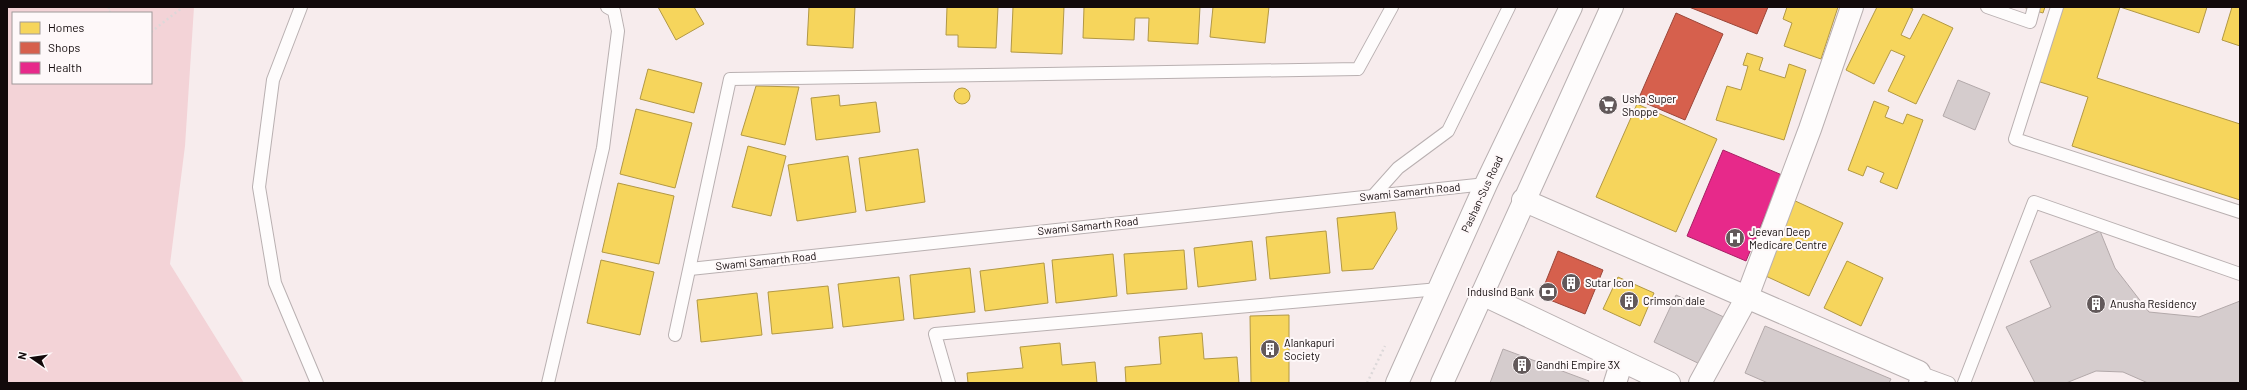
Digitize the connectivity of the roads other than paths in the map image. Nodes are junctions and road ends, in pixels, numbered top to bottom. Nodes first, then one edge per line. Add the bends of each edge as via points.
1 (302, 7) edge
2 (1392, 7) edge
3 (1509, 7) edge
4 (1571, 7) edge
5 (1612, 7) edge
6 (1852, 7) edge
7 (1987, 7) edge
8 (2034, 7) edge
9 (2056, 7) edge
10 (612, 8) edge
11 (1486, 184) junction
12 (1373, 196) junction
13 (1523, 200) junction
14 (2240, 212) edge
15 (690, 269) junction
16 (2240, 274) edge
17 (1438, 289) junction
18 (1482, 294) junction
19 (1747, 297) junction
20 (675, 335) dead end
21 (1622, 361) junction
22 (1917, 377) edge
23 (317, 383) edge
24 (548, 383) edge
25 (949, 383) edge
26 (1397, 383) edge
27 (1442, 383) edge
28 (1615, 383) edge
29 (1669, 383) edge
30 (1700, 383) edge
31 (1949, 383) edge
32 (1964, 383) edge

1 - 23 lane via 273,80 258,187 275,283
2 - 15 lane via 1358,69 730,79
3 - 12 lane via 1448,131 1398,168
4 - 11 street, Pashan-Sus Road
5 - 13 street
6 - 19 street via 1810,129
7 - 8 lane via 2030,22
9 - 14 lane via 2015,139
10 - 24 lane via 618,31 603,148
11 - 12 lane, Swami Samarth Road
11 - 17 street, Pashan-Sus Road
12 - 15 lane, Swami Samarth Road
13 - 18 street
13 - 19 street
15 - 20 lane
16 - 32 lane via 2034,202
17 - 25 lane via 935,334
17 - 26 street, Pashan-Sus Road
18 - 21 street
18 - 27 street
19 - 22 street
19 - 30 street
21 - 28 street
21 - 29 street
22 - 31 lane

